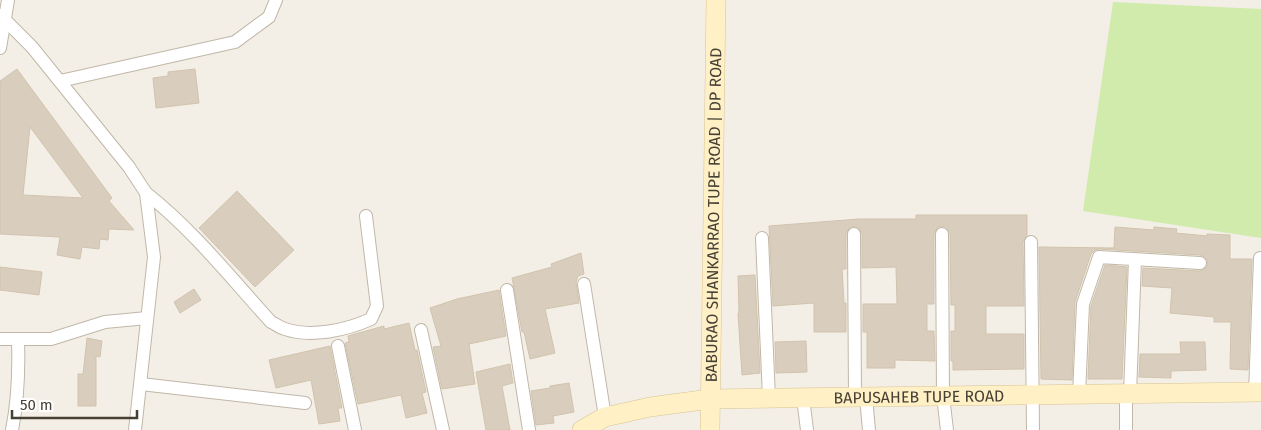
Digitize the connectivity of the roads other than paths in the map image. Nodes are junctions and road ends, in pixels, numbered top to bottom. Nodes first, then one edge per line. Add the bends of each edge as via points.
1 (8, 0) edge
2 (276, 0) edge
3 (716, 0) edge
4 (2, 17) edge
5 (0, 48) edge
6 (60, 81) junction
7 (146, 193) junction
8 (366, 216) dead end
9 (854, 234) dead end
10 (942, 234) dead end
11 (762, 238) dead end
12 (1031, 242) dead end
13 (1260, 258) edge
14 (1135, 260) junction
15 (1200, 264) dead end
16 (584, 284) dead end
17 (506, 290) dead end
18 (147, 318) junction
19 (421, 330) dead end
20 (0, 339) edge
21 (18, 340) junction
22 (338, 346) dead end
23 (141, 384) junction
24 (1258, 392) edge
25 (1128, 394) junction
26 (1031, 395) junction
27 (1079, 395) junction
28 (944, 396) junction
29 (860, 397) junction
30 (769, 398) junction
31 (803, 398) junction
32 (710, 399) junction
33 (305, 403) dead end
34 (605, 417) junction
35 (12, 430) edge
36 (136, 430) edge
37 (355, 430) edge
38 (443, 430) edge
39 (529, 430) edge
40 (582, 430) edge
41 (710, 430) edge
42 (807, 430) edge
43 (869, 430) edge
44 (947, 430) edge
45 (1033, 430) edge
46 (1126, 430) edge

1 - 4 street
2 - 6 street via 269,18 235,42
3 - 32 street, BABURAO SHANKARRAO TUPE ROAD | DP ROAD
4 - 5 street
4 - 6 street
6 - 7 street via 129,166
7 - 8 street via 188,230 271,322 302,333 330,331 372,319 376,306
7 - 18 street via 154,256
9 - 29 street
10 - 28 street
11 - 30 street
12 - 26 street
13 - 24 street
14 - 15 street
14 - 25 street
14 - 27 street via 1099,257 1083,304
16 - 34 street
17 - 39 street
18 - 21 street via 105,322 51,339
18 - 23 street
19 - 38 street
20 - 21 street
21 - 35 street via 19,370
22 - 37 street
23 - 33 street
23 - 36 street
24 - 25 street, BAPUSAHEB TUPE ROAD
25 - 27 street, BAPUSAHEB TUPE ROAD
25 - 46 street
26 - 27 street, BAPUSAHEB TUPE ROAD
26 - 28 street, BAPUSAHEB TUPE ROAD
26 - 45 street
28 - 29 street, BAPUSAHEB TUPE ROAD
28 - 44 street
29 - 31 street, BAPUSAHEB TUPE ROAD
29 - 43 street
30 - 31 street, BAPUSAHEB TUPE ROAD
30 - 32 street, BAPUSAHEB TUPE ROAD
31 - 42 street
32 - 34 street, BAPUSAHEB TUPE ROAD
32 - 41 street, BABURAO SHANKARRAO TUPE ROAD | DP ROAD
34 - 40 street, BAPUSAHEB TUPE ROAD

